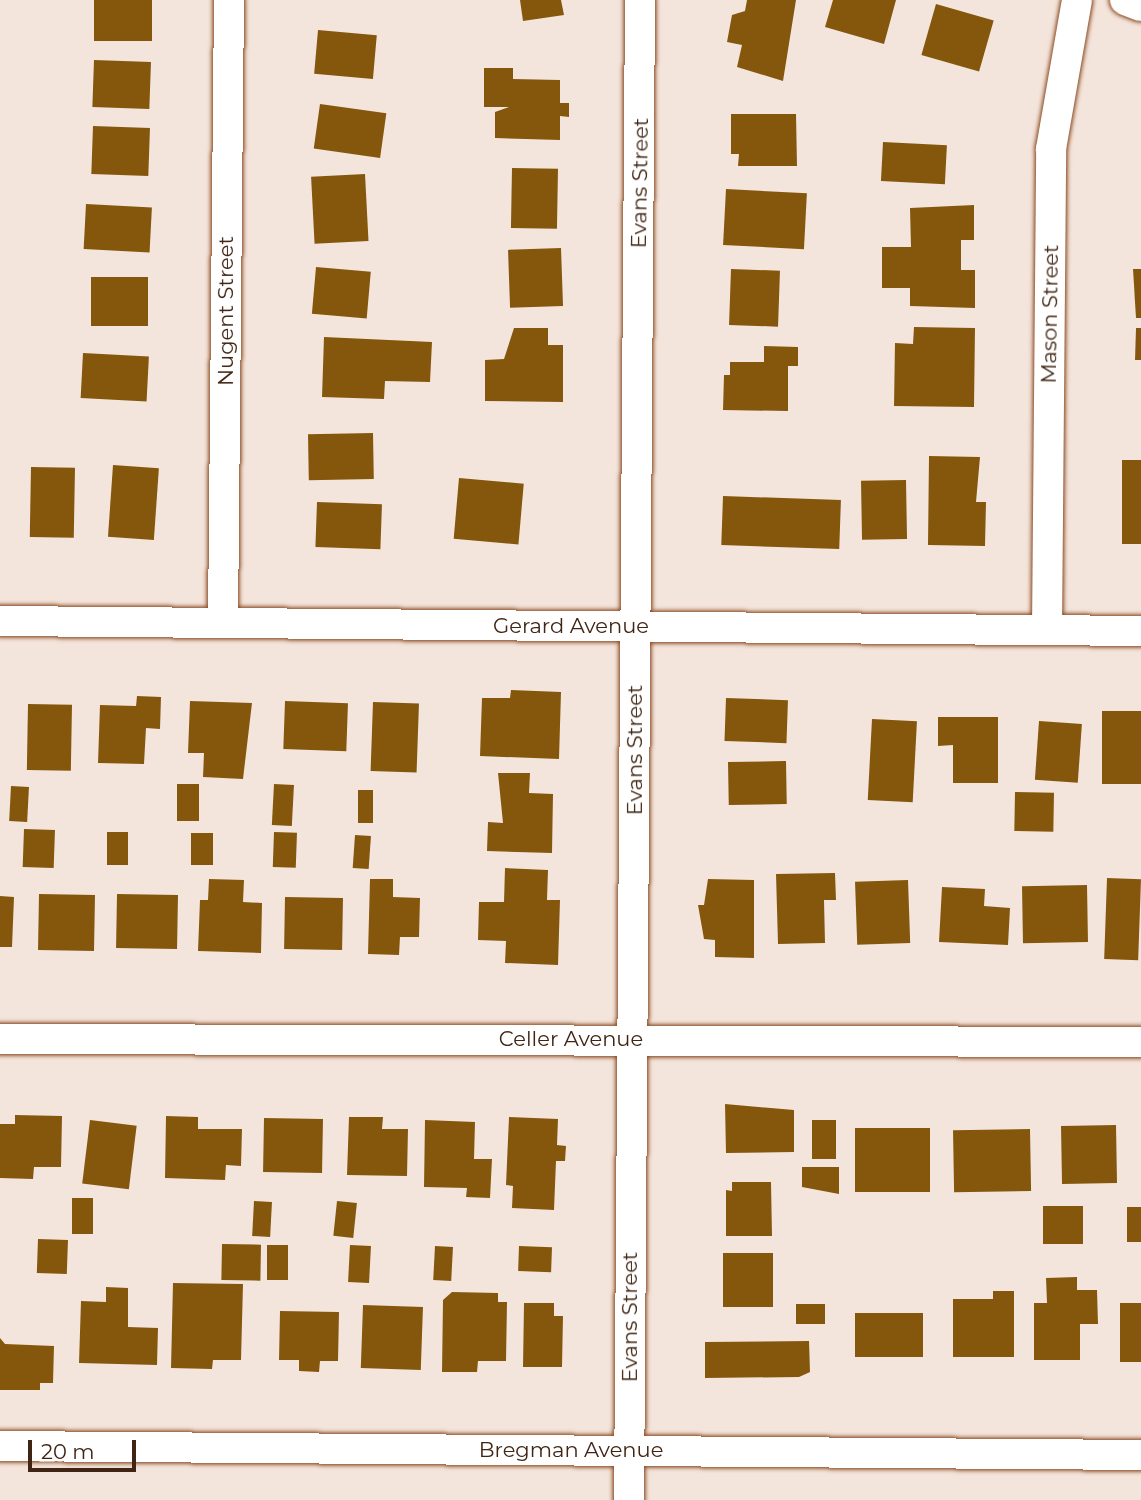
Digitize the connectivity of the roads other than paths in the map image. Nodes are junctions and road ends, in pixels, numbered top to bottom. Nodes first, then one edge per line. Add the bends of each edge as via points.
1 (229, 0) edge
2 (640, 0) edge
3 (1077, 0) edge
4 (1125, 0) edge
5 (1141, 6) edge
6 (0, 621) edge
7 (223, 623) junction
8 (636, 626) junction
9 (1047, 630) junction
10 (1141, 631) edge
11 (632, 1038) junction
12 (0, 1039) edge
13 (1141, 1042) edge
14 (0, 1446) edge
15 (629, 1451) junction
16 (1141, 1455) edge
17 (629, 1500) edge

1 - 7 street, Nugent Street
2 - 8 street, Evans Street
3 - 9 street, Mason Street via 1051,149
4 - 5 street
6 - 7 street, Gerard Avenue
7 - 8 street, Gerard Avenue
8 - 9 street, Gerard Avenue
8 - 11 street, Evans Street
9 - 10 street, Gerard Avenue
11 - 12 street, Celler Avenue
11 - 13 street, Celler Avenue
11 - 15 street, Evans Street
14 - 15 street, Bregman Avenue
15 - 16 street, Bregman Avenue
15 - 17 street, Evans Street

